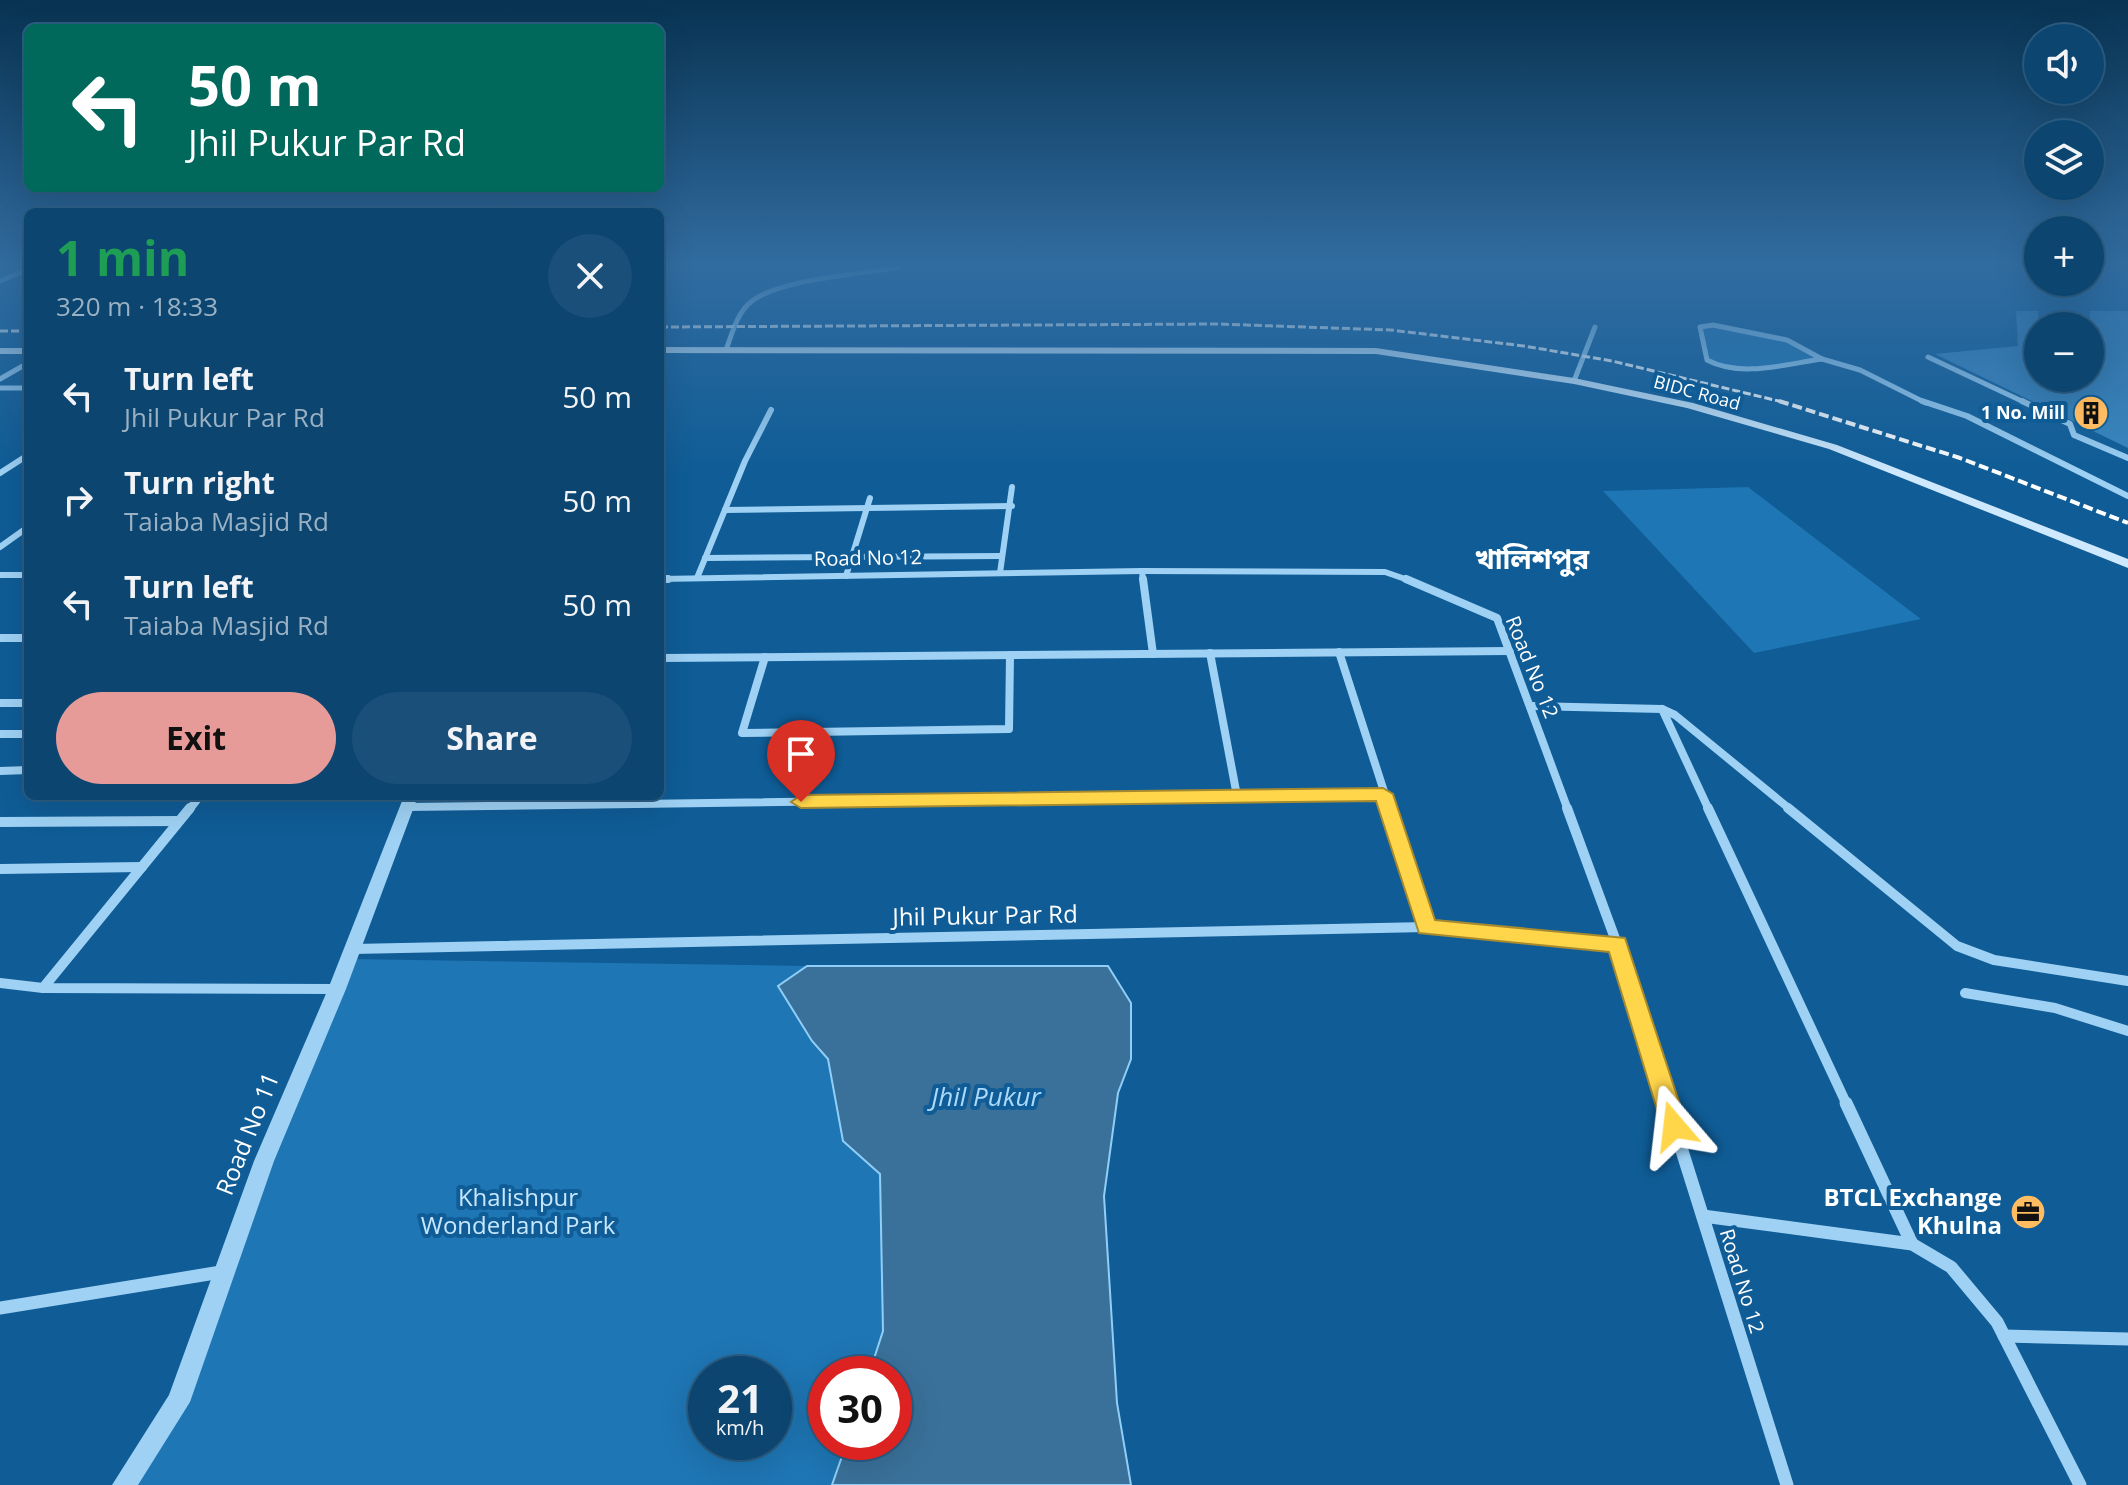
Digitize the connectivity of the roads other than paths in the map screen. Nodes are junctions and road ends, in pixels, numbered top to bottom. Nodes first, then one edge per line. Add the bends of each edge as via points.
1 (732, 333) edge
2 (1593, 333) edge
3 (1701, 333) edge
4 (1757, 333) edge
5 (664, 350) edge
6 (726, 350) junction
7 (24, 353) edge
8 (0, 354) edge
9 (1928, 357) dead end
10 (1822, 359) junction
11 (24, 365) edge
12 (0, 379) edge
13 (1574, 381) junction
14 (0, 388) edge
15 (24, 388) edge
16 (771, 410) dead end
17 (24, 458) edge
18 (2128, 458) edge
19 (1, 472) edge
20 (1012, 487) dead end
21 (2128, 496) edge
22 (870, 498) dead end
23 (1012, 506) junction
24 (867, 507) junction
25 (725, 510) junction
26 (24, 530) edge
27 (0, 547) edge
28 (1002, 556) junction
29 (852, 557) junction
30 (705, 558) junction
31 (2128, 564) edge
32 (1142, 571) junction
33 (1000, 573) junction
34 (0, 575) edge
35 (24, 575) edge
36 (846, 576) junction
37 (697, 578) junction
38 (664, 579) edge
39 (0, 638) edge
40 (24, 638) edge
41 (1510, 651) junction
42 (1339, 652) junction
43 (1210, 653) junction
44 (1153, 654) junction
45 (1010, 655) junction
46 (765, 657) junction
47 (664, 658) edge
48 (0, 703) edge
49 (24, 703) edge
50 (1530, 706) junction
51 (1662, 709) junction
52 (0, 734) edge
53 (24, 734) edge
54 (24, 770) edge
55 (0, 771) edge
56 (1383, 794) junction
57 (1237, 796) junction
58 (197, 800) edge
59 (585, 800) edge
60 (664, 800) edge
61 (409, 802) edge
62 (179, 821) junction
63 (0, 822) edge
64 (142, 867) junction
65 (0, 869) edge
66 (1427, 927) junction
67 (1617, 944) junction
68 (352, 949) junction
69 (2128, 981) edge
70 (0, 983) edge
71 (43, 988) junction
72 (337, 989) junction
73 (1965, 993) dead end
74 (2128, 1031) edge
75 (1703, 1216) junction
76 (1912, 1244) junction
77 (222, 1272) junction
78 (0, 1308) edge
79 (2004, 1336) junction
80 (2128, 1339) edge
81 (124, 1485) edge
82 (1787, 1485) edge
83 (2080, 1485) edge

1 - 6 street
2 - 13 street
3 - 10 street via 1707,360 1721,368
4 - 10 street via 1782,338
5 - 6 main road, BIDC Road
6 - 13 main road, BIDC Road via 1369,350
7 - 8 main road
9 - 18 street via 2070,424 2074,435
10 - 21 street via 1967,416
11 - 12 street
13 - 31 main road, BIDC Road via 1689,405 1833,447
14 - 15 street
16 - 25 street
17 - 19 street
20 - 23 street
22 - 24 street
23 - 24 street
23 - 28 street
24 - 25 street
24 - 29 street
25 - 30 street
26 - 27 street
28 - 29 street
28 - 33 street
29 - 30 street
29 - 36 street
30 - 37 street
32 - 33 street, Road No 12
32 - 41 street, Road No 12 via 1397,575 1497,618
32 - 44 street
33 - 36 street, Road No 12
34 - 35 street
36 - 37 street, Road No 12
37 - 38 street, Road No 12
39 - 40 street
41 - 42 street
41 - 50 street, Road No 12
42 - 43 street
42 - 56 street
43 - 44 street
43 - 57 street
44 - 45 street
45 - 46 street
45 - 46 street via 1009,729 742,733
46 - 47 street
48 - 49 street
50 - 51 street
50 - 67 street, Road No 12
51 - 69 street via 1957,946 1994,960
51 - 76 street
52 - 53 street
54 - 55 street
56 - 57 street
56 - 66 street
57 - 60 street
58 - 62 street
59 - 61 street
61 - 68 street, Road No 11
62 - 63 street
62 - 64 street
64 - 65 street
64 - 71 street
66 - 67 street, Jhil Pukur Par Rd
66 - 68 street, Jhil Pukur Par Rd
67 - 75 street, Road No 12
68 - 72 street, Road No 11
70 - 71 street
71 - 72 street
72 - 77 street, Road No 11
73 - 74 street via 2055,1008
75 - 76 street
75 - 82 street, Road No 12
76 - 79 street via 1951,1267
77 - 78 street
77 - 81 street, Road No 11 via 178,1402
79 - 80 street
79 - 83 street

